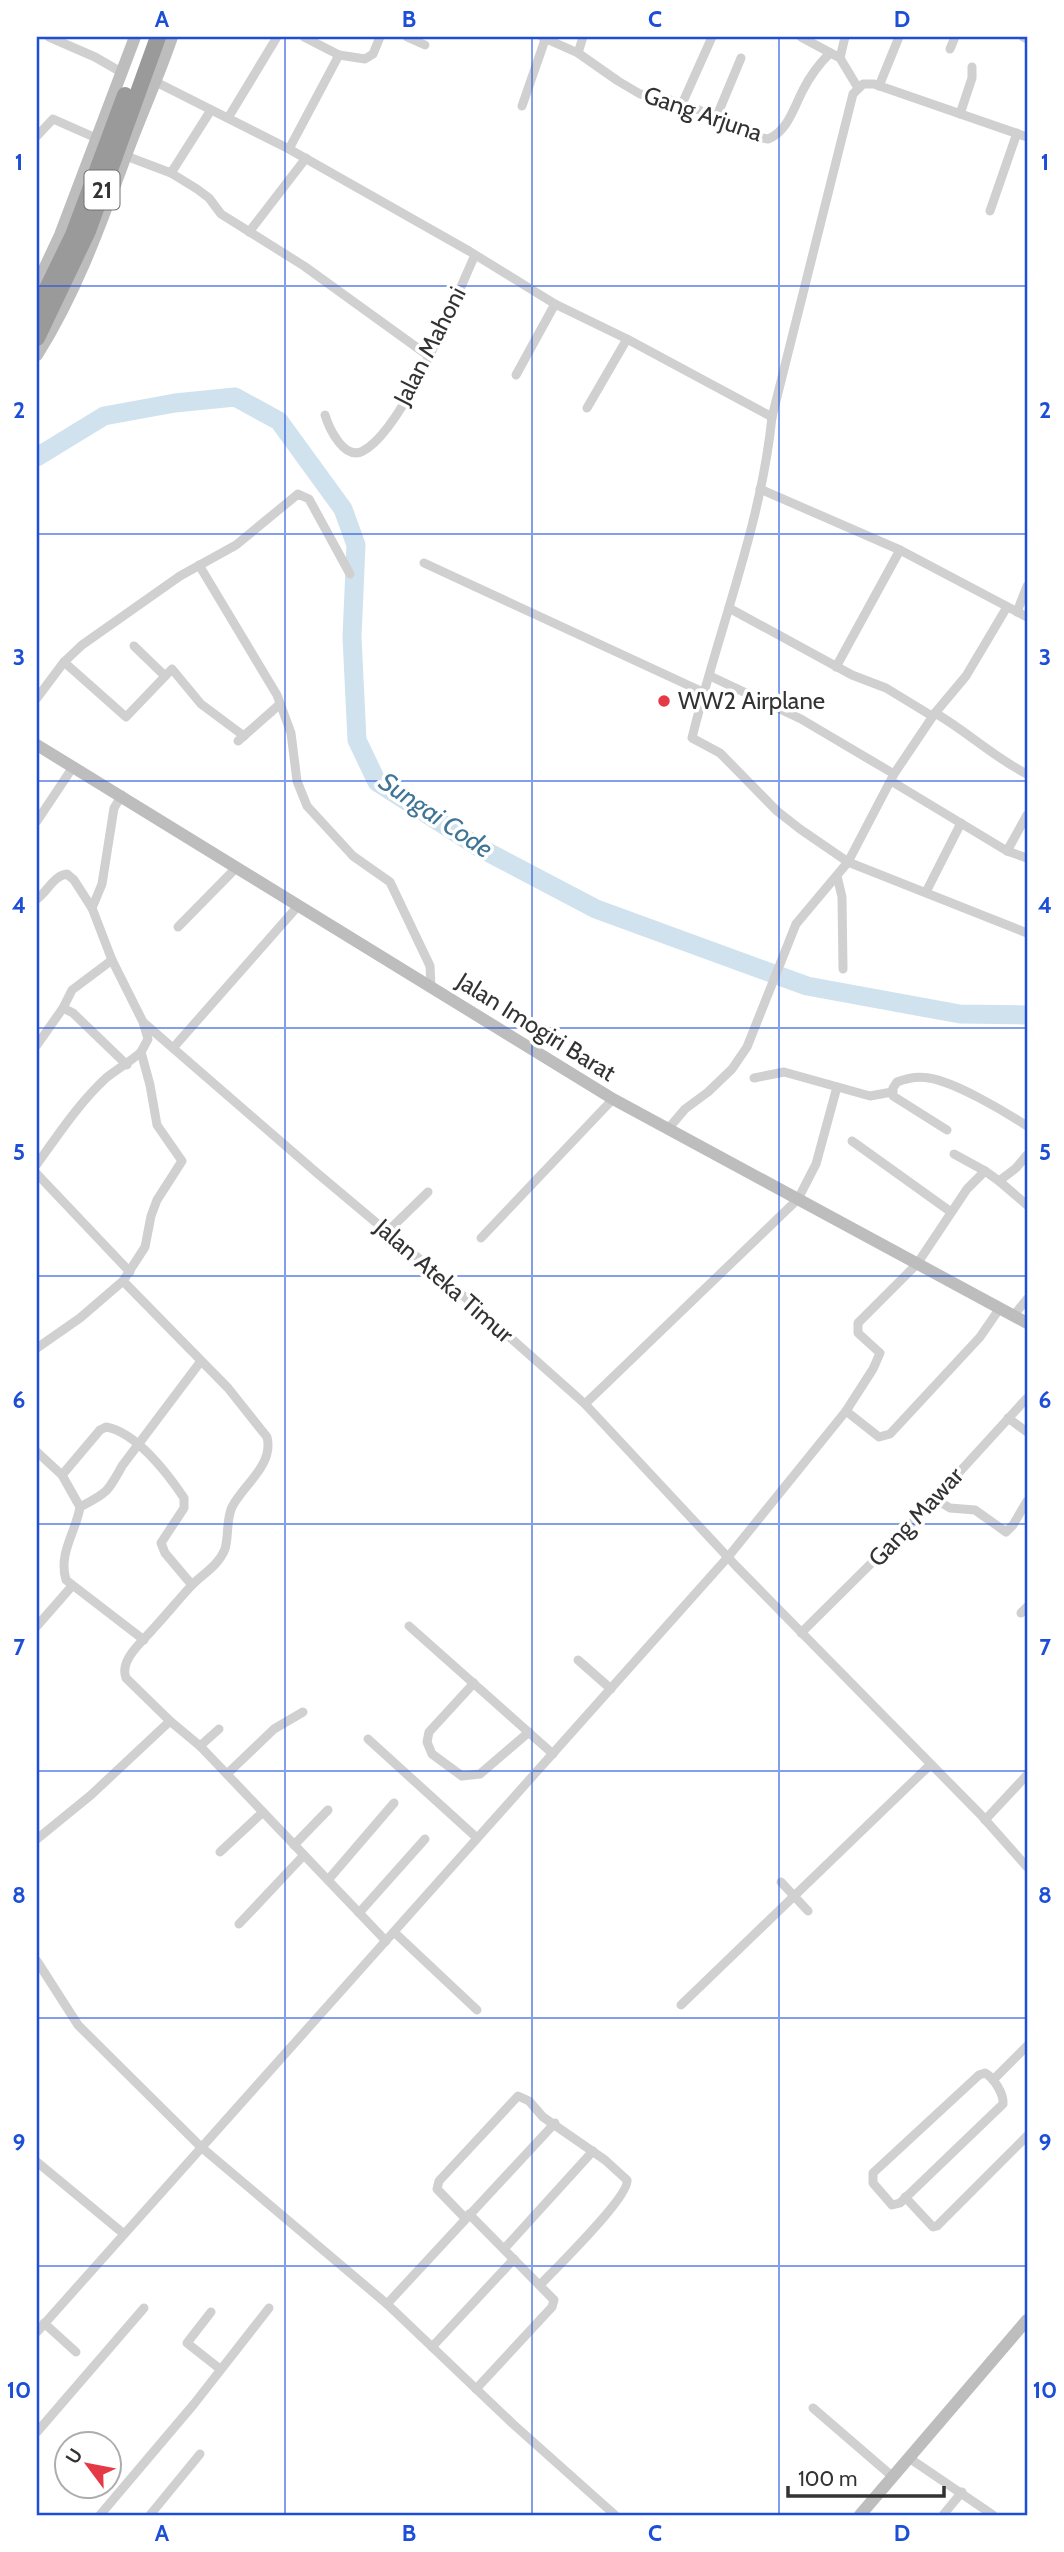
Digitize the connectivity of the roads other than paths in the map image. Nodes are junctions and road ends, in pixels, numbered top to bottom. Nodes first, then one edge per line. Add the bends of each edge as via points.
1 (49, 37) edge
2 (135, 37) edge
3 (146, 37) edge
4 (158, 37) edge
5 (172, 37) edge
6 (277, 37) edge
7 (304, 37) edge
8 (380, 37) edge
9 (407, 37) edge
10 (545, 37) edge
11 (583, 37) edge
12 (712, 37) edge
13 (801, 37) edge
14 (845, 37) edge
15 (899, 37) edge
16 (955, 37) edge
17 (425, 45) dead end
18 (950, 49) dead end
19 (579, 53) junction
20 (830, 53) junction
21 (339, 55) junction
22 (741, 58) dead end
23 (839, 58) junction
24 (972, 67) dead end
25 (137, 79) junction
26 (879, 86) junction
27 (858, 88) junction
28 (682, 104) junction
29 (522, 106) dead end
30 (211, 110) junction
31 (960, 114) junction
32 (228, 118) junction
33 (716, 118) junction
34 (1017, 133) junction
35 (37, 136) edge
36 (1027, 137) edge
37 (96, 138) junction
38 (289, 149) junction
39 (126, 156) junction
40 (306, 158) junction
41 (171, 173) junction
42 (990, 211) dead end
43 (249, 232) junction
44 (475, 255) junction
45 (37, 284) edge
46 (555, 303) junction
47 (37, 310) edge
48 (37, 338) edge
49 (627, 339) junction
50 (37, 355) edge
51 (430, 357) junction
52 (516, 375) dead end
53 (587, 408) dead end
54 (325, 415) dead end
55 (772, 416) junction
56 (760, 489) junction
57 (900, 550) junction
58 (424, 563) dead end
59 (199, 565) junction
60 (349, 574) dead end
61 (1027, 586) edge
62 (1007, 607) junction
63 (729, 608) junction
64 (1017, 612) junction
65 (1027, 617) edge
66 (134, 646) dead end
67 (64, 662) junction
68 (836, 667) junction
69 (165, 676) junction
70 (710, 676) junction
71 (703, 692) junction
72 (37, 698) edge
73 (280, 704) junction
74 (934, 715) junction
75 (37, 745) edge
76 (73, 766) junction
77 (1027, 774) edge
78 (892, 777) junction
79 (122, 795) junction
80 (1027, 815) edge
81 (37, 821) edge
82 (961, 823) junction
83 (1007, 850) junction
84 (1027, 858) edge
85 (848, 862) junction
86 (236, 868) junction
87 (837, 876) junction
88 (926, 892) junction
89 (37, 899) edge
90 (298, 906) junction
91 (92, 908) junction
92 (178, 927) dead end
93 (1027, 933) edge
94 (113, 961) junction
95 (842, 969) dead end
96 (431, 987) junction
97 (63, 1008) junction
98 (143, 1022) junction
99 (37, 1045) edge
100 (173, 1048) junction
101 (141, 1052) junction
102 (127, 1065) junction
103 (754, 1078) dead end
104 (837, 1087) junction
105 (892, 1092) junction
106 (613, 1099) junction
107 (1027, 1126) edge
108 (667, 1129) junction
109 (947, 1130) dead end
110 (852, 1141) dead end
111 (954, 1154) dead end
112 (1027, 1155) edge
113 (37, 1164) edge
114 (985, 1171) junction
115 (38, 1177) edge
116 (999, 1181) junction
117 (428, 1192) dead end
118 (799, 1199) junction
119 (1027, 1205) edge
120 (951, 1212) junction
121 (388, 1231) junction
122 (481, 1238) dead end
123 (916, 1264) junction
124 (130, 1272) junction
125 (123, 1281) junction
126 (1027, 1299) edge
127 (1000, 1308) junction
128 (1014, 1315) junction
129 (1027, 1323) edge
130 (37, 1348) edge
131 (201, 1361) junction
132 (1027, 1398) edge
133 (585, 1404) junction
134 (846, 1411) junction
135 (1008, 1418) junction
136 (1027, 1432) edge
137 (140, 1444) junction
138 (37, 1452) edge
139 (62, 1475) junction
140 (935, 1499) junction
141 (1027, 1501) edge
142 (80, 1507) junction
143 (728, 1558) junction
144 (192, 1585) junction
145 (72, 1586) junction
146 (37, 1626) edge
147 (410, 1626) dead end
148 (801, 1633) junction
149 (144, 1640) junction
150 (578, 1660) dead end
151 (474, 1683) junction
152 (611, 1689) junction
153 (303, 1712) dead end
154 (170, 1721) junction
155 (219, 1729) dead end
156 (529, 1732) junction
157 (368, 1739) dead end
158 (200, 1746) junction
159 (553, 1754) junction
160 (930, 1765) junction
161 (227, 1774) junction
162 (1027, 1775) edge
163 (394, 1803) dead end
164 (328, 1810) dead end
165 (263, 1812) junction
166 (985, 1820) junction
167 (477, 1838) junction
168 (37, 1839) edge
169 (425, 1839) dead end
170 (294, 1845) junction
171 (220, 1852) dead end
172 (304, 1855) junction
173 (1027, 1867) edge
174 (328, 1880) junction
175 (781, 1882) dead end
176 (794, 1896) junction
177 (808, 1911) dead end
178 (359, 1913) junction
179 (239, 1924) dead end
180 (394, 1932) junction
181 (386, 1941) junction
182 (37, 1961) edge
183 (681, 2004) dead end
184 (477, 2010) dead end
185 (1027, 2046) edge
186 (993, 2080) junction
187 (555, 2123) junction
188 (1027, 2136) edge
189 (201, 2147) junction
190 (593, 2151) junction
191 (37, 2162) edge
192 (905, 2197) junction
193 (467, 2216) junction
194 (124, 2235) junction
195 (504, 2249) junction
196 (514, 2259) junction
197 (540, 2285) junction
198 (387, 2304) junction
199 (144, 2308) dead end
200 (269, 2308) dead end
201 (211, 2312) dead end
202 (1027, 2320) edge
203 (44, 2323) junction
204 (37, 2332) edge
205 (432, 2347) junction
206 (76, 2351) dead end
207 (220, 2369) junction
208 (476, 2389) junction
209 (813, 2409) dead end
210 (37, 2432) edge
211 (200, 2454) dead end
212 (909, 2458) junction
213 (893, 2477) junction
214 (959, 2496) junction
215 (100, 2515) edge
216 (150, 2515) edge
217 (615, 2515) edge
218 (860, 2515) edge
219 (943, 2515) edge
220 (993, 2515) edge

1 - 25 street
2 - 25 main road
3 - 25 highway, 21
4 - 25 highway, 21
5 - 25 main road
6 - 32 street
7 - 21 street
8 - 21 street via 373,54 365,59
9 - 17 street
10 - 19 street, Gang Arjuna
10 - 29 street
11 - 19 street
12 - 28 street
13 - 20 street
14 - 23 street
15 - 26 street
16 - 18 street
19 - 28 street, Gang Arjuna via 640,94
20 - 23 street
20 - 33 street, Gang Arjuna via 774,137 757,137
21 - 38 street
22 - 33 street
23 - 27 street
24 - 31 street
25 - 30 street
25 - 37 main road
25 - 39 main road
25 - 47 highway, 21
25 - 48 highway, 21 via 88,231
26 - 27 street via 867,83
26 - 31 street
27 - 55 street
28 - 33 street, Gang Arjuna
30 - 32 street
30 - 41 street
31 - 34 street
32 - 38 street
34 - 36 street
34 - 42 street
35 - 37 street via 53,119
37 - 45 main road
38 - 40 street
39 - 41 street
39 - 50 main road via 78,280
40 - 43 street
40 - 44 street
41 - 43 street
43 - 51 street
44 - 46 street
44 - 51 street, Jalan Mahoni
46 - 49 street
46 - 52 street
49 - 53 street
49 - 55 street
51 - 54 street, Jalan Mahoni via 397,413 363,451 355,453 342,445
55 - 56 street
56 - 57 street
56 - 63 street
57 - 62 street
57 - 68 street
58 - 71 street
59 - 60 street via 236,545 298,494 309,499
59 - 67 street
59 - 73 street
61 - 64 street
62 - 64 street
62 - 74 street via 966,676
63 - 68 street
63 - 70 street
64 - 65 street
66 - 69 street
67 - 69 street via 126,717
67 - 72 street
68 - 74 street
69 - 73 street via 172,669 201,704 241,739
70 - 71 street
70 - 78 street via 801,719
71 - 85 street via 692,738 720,753 777,810
73 - 96 street via 291,733 302,797 353,856 390,881 430,966
74 - 77 street
74 - 78 street
75 - 76 main road, Jalan Imogiri Barat
76 - 79 main road, Jalan Imogiri Barat
76 - 81 street
78 - 82 street
78 - 85 street
79 - 86 main road, Jalan Imogiri Barat
79 - 91 street via 114,808 102,884
80 - 83 street
82 - 83 street
82 - 88 street
83 - 84 street
85 - 87 street
85 - 88 street
86 - 90 main road, Jalan Imogiri Barat
86 - 92 street
87 - 95 street via 842,897
87 - 108 street via 796,924 747,1047 732,1069
88 - 93 street
89 - 91 street via 57,877 66,874
90 - 96 main road, Jalan Imogiri Barat
90 - 100 street
91 - 94 street
94 - 97 street via 72,990
94 - 98 street
96 - 106 main road, Jalan Imogiri Barat
97 - 99 street
97 - 102 street
98 - 100 street, Jalan Ateka Timur
98 - 101 street via 148,1039
100 - 121 street, Jalan Ateka Timur
101 - 102 street
101 - 124 street via 157,1125 182,1161 150,1216 145,1247
102 - 113 street via 95,1090
103 - 104 street via 785,1072
104 - 105 street via 870,1096
104 - 118 street via 816,1164
105 - 107 street via 902,1080 932,1078
105 - 109 street
106 - 108 main road, Jalan Imogiri Barat
106 - 122 street
108 - 118 main road, Jalan Imogiri Barat
110 - 120 street
111 - 114 street
112 - 116 street
114 - 116 street
114 - 120 street
115 - 124 street
116 - 119 street
117 - 121 street
118 - 123 main road, Jalan Imogiri Barat
118 - 133 street
120 - 123 street
121 - 133 street, Jalan Ateka Timur
123 - 127 main road, Jalan Imogiri Barat
123 - 134 street via 858,1324 859,1333 880,1353
124 - 125 street
125 - 130 street
125 - 131 street
126 - 128 street
127 - 128 main road, Jalan Imogiri Barat
127 - 134 street via 980,1337 890,1434 879,1437
128 - 129 main road, Jalan Imogiri Barat
131 - 137 street
131 - 144 street via 228,1388 269,1444 265,1461 232,1507 225,1549 218,1562
132 - 135 street, Gang Mawar
133 - 143 street, Jalan Ateka Timur
134 - 143 street
135 - 136 street
135 - 140 street, Gang Mawar
137 - 139 street via 106,1427
137 - 142 street via 113,1486
137 - 144 street via 184,1498 184,1508 161,1543
138 - 139 street
139 - 142 street
140 - 141 street via 950,1508 975,1510 1006,1532
140 - 148 street, Gang Mawar
142 - 145 street via 65,1553 64,1571
143 - 148 street, Jalan Ateka Timur
143 - 152 street
144 - 149 street
145 - 146 street
145 - 149 street
147 - 151 street
148 - 160 street, Jalan Ateka Timur
149 - 154 street via 127,1661 125,1678
150 - 152 street
151 - 156 street
151 - 156 street via 429,1732 432,1754 462,1776 472,1776
152 - 159 street
153 - 161 street via 274,1729
154 - 158 street
154 - 168 street
155 - 158 street
156 - 159 street
157 - 167 street
158 - 161 street
159 - 167 street
160 - 166 street, Jalan Ateka Timur
160 - 176 street
161 - 165 street
162 - 166 street
163 - 174 street
164 - 170 street
165 - 170 street
165 - 171 street
166 - 173 street, Jalan Ateka Timur
167 - 180 street
169 - 178 street
170 - 172 street
172 - 174 street
172 - 179 street
174 - 178 street
175 - 176 street
176 - 177 street
176 - 183 street
178 - 181 street
180 - 181 street
180 - 184 street
181 - 189 street
182 - 189 street via 78,2025
185 - 186 street
186 - 192 street via 1003,2104
186 - 192 street via 988,2074 979,2075 873,2173 873,2183 892,2205
187 - 190 street
187 - 193 street
187 - 193 street via 521,2095 507,2106 439,2181 437,2189
188 - 192 street via 937,2226
189 - 194 street
189 - 198 street
190 - 195 street
190 - 197 street via 627,2180 627,2188
191 - 194 street
193 - 195 street
193 - 198 street
194 - 203 street
195 - 196 street
196 - 197 street
196 - 205 street
197 - 208 street via 554,2300 552,2307
198 - 205 street
199 - 210 street
200 - 207 street
201 - 207 street via 187,2343
202 - 212 main road
203 - 204 street
203 - 206 street
205 - 208 street
207 - 215 street
208 - 217 street
209 - 213 street
211 - 216 street
212 - 213 main road
212 - 214 street
213 - 218 main road
214 - 219 street
214 - 220 street

